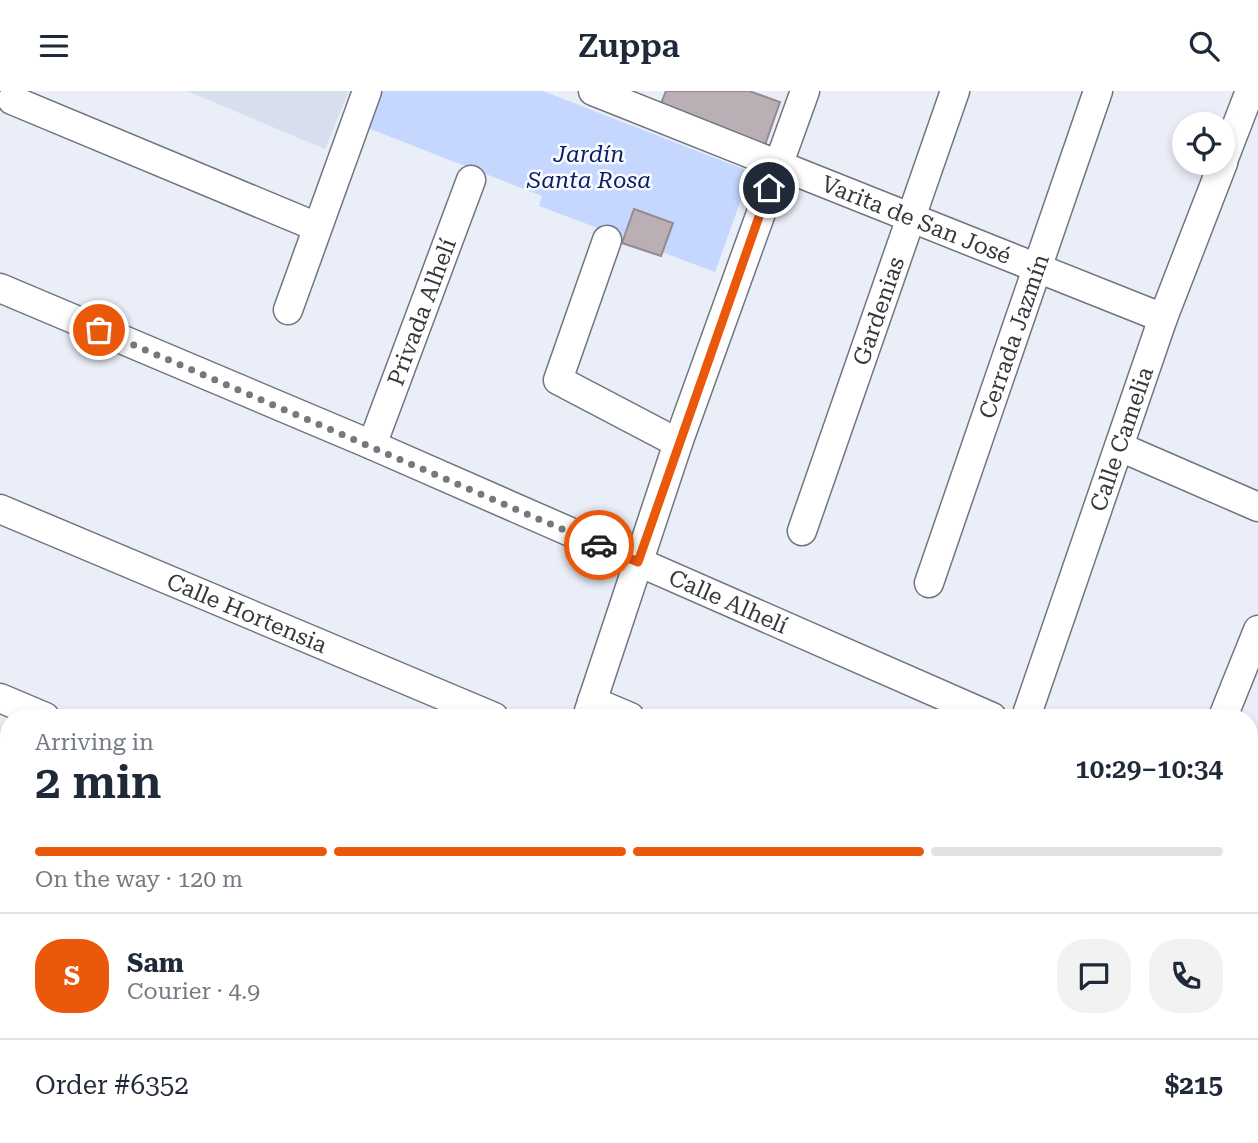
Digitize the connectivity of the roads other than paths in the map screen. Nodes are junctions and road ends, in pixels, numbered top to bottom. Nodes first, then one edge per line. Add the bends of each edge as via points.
1 (367, 91) edge
2 (593, 91) edge
3 (805, 91) edge
4 (954, 91) edge
5 (1098, 91) edge
6 (1250, 91) edge
7 (634, 98) edge
8 (12, 100) edge
9 (1235, 130) edge
10 (778, 164) junction
11 (1218, 175) edge
12 (471, 180) dead end
13 (911, 217) junction
14 (317, 226) junction
15 (607, 240) dead end
16 (1037, 267) junction
17 (0, 288) edge
18 (288, 310) dead end
19 (1163, 318) junction
20 (678, 443) junction
21 (372, 446) junction
22 (1120, 447) junction
23 (1258, 507) edge
24 (0, 509) edge
25 (802, 531) dead end
26 (638, 562) junction
27 (929, 583) dead end
28 (1258, 630) edge
29 (0, 698) edge
30 (26, 709) edge
31 (475, 709) edge
32 (589, 709) edge
33 (974, 709) edge
34 (1029, 709) edge
35 (1226, 709) edge

1 - 14 street
2 - 7 street, Varita de San José
3 - 10 street
4 - 13 street, Gardenias
5 - 16 street, Cerrada Jazmín
6 - 9 street, Calle Camelia
7 - 10 street, Varita de San José via 692,144
8 - 14 street
10 - 13 street, Varita de San José
10 - 20 street
11 - 19 street, Calle Camelia
12 - 21 street, Privada Alhelí
13 - 16 street, Varita de San José
13 - 25 street, Gardenias
14 - 18 street
15 - 20 street via 558,380
16 - 19 street, Varita de San José
16 - 27 street, Cerrada Jazmín
17 - 21 street, Calle Alhelí
19 - 22 street, Calle Camelia
20 - 26 street
21 - 26 street, Calle Alhelí
22 - 23 street
22 - 34 street, Calle Camelia
24 - 31 street, Calle Hortensia
26 - 32 street
26 - 33 street, Calle Alhelí
28 - 35 street
29 - 30 street

